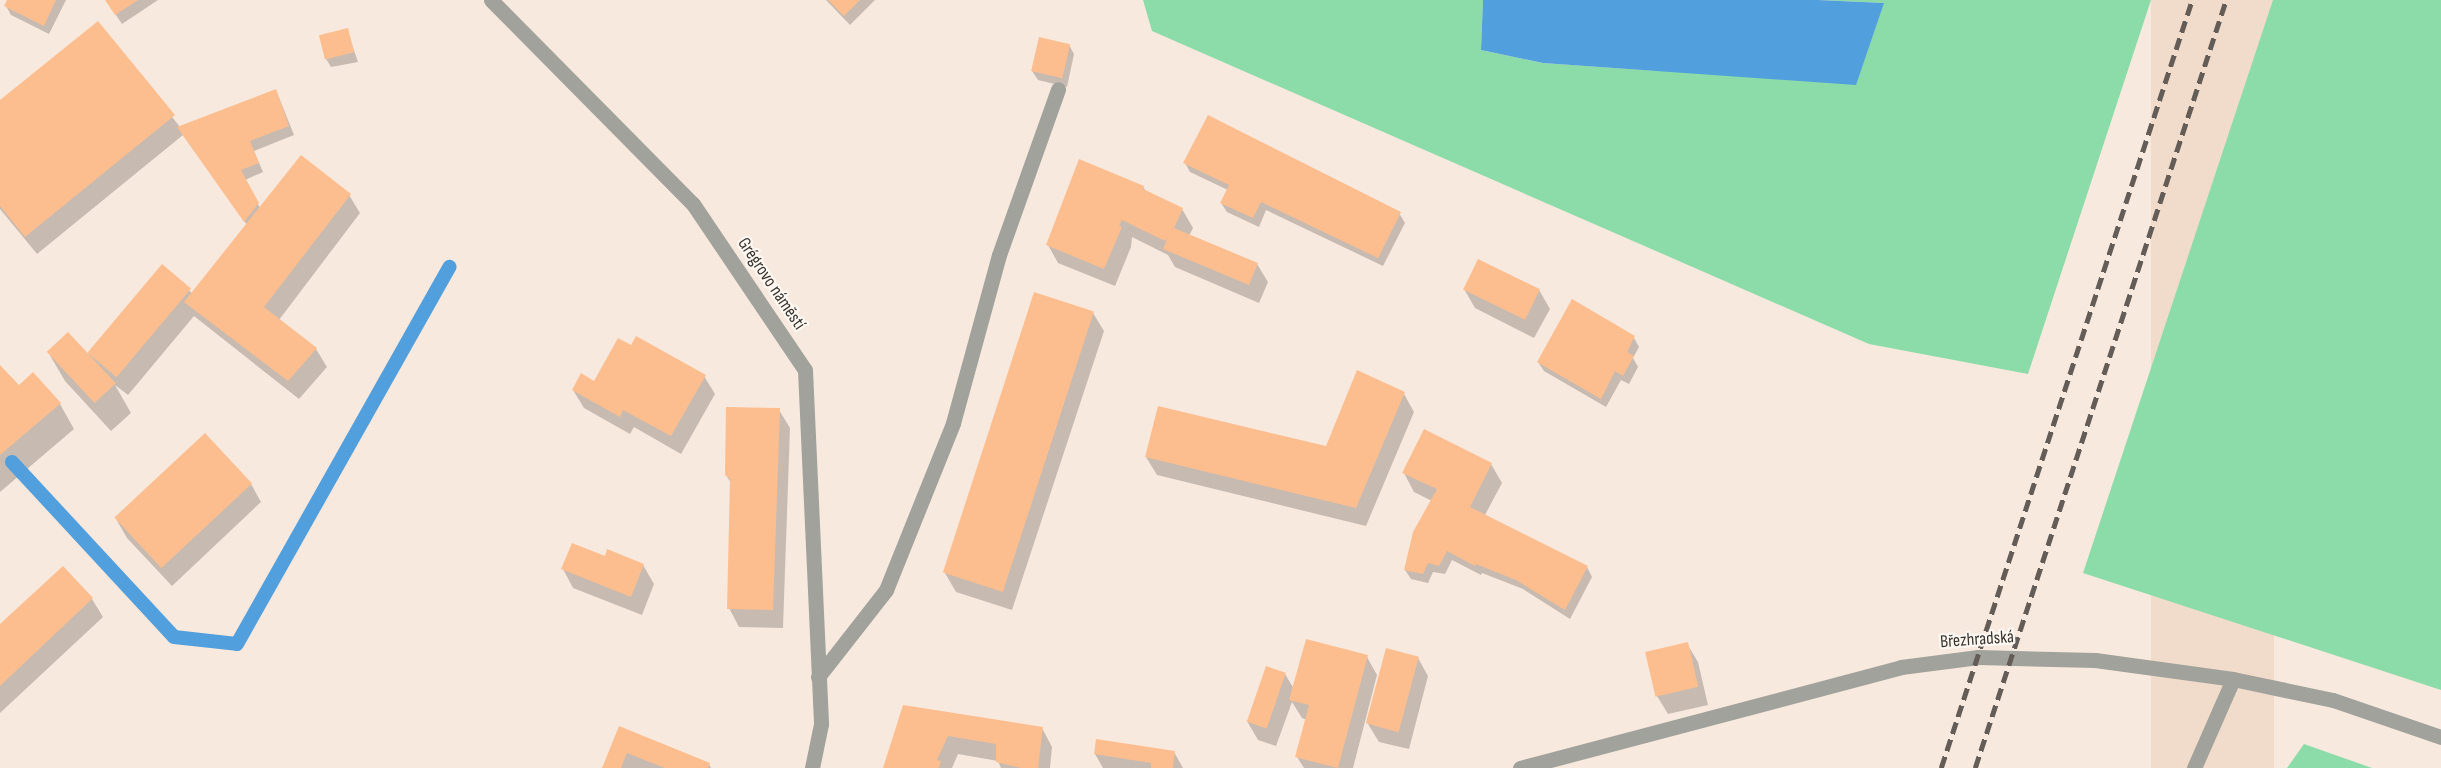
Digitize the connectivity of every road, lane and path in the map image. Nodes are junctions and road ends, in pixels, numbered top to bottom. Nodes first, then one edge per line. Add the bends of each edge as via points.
1 (491, 0) edge
2 (1058, 88) dead end
3 (818, 676) junction
4 (2233, 679) junction
5 (2441, 737) edge
6 (812, 768) edge
7 (1520, 768) edge
8 (2194, 768) edge

1 - 3 street, Grégrovo náměstí via 693,204 805,370
2 - 3 street via 999,255 953,423 886,590
3 - 6 street, Grégrovo náměstí via 821,724
4 - 5 street, Březhradská via 2333,700
4 - 7 street, Březhradská via 2095,660 2012,656 1948,660 1900,667
4 - 8 street

